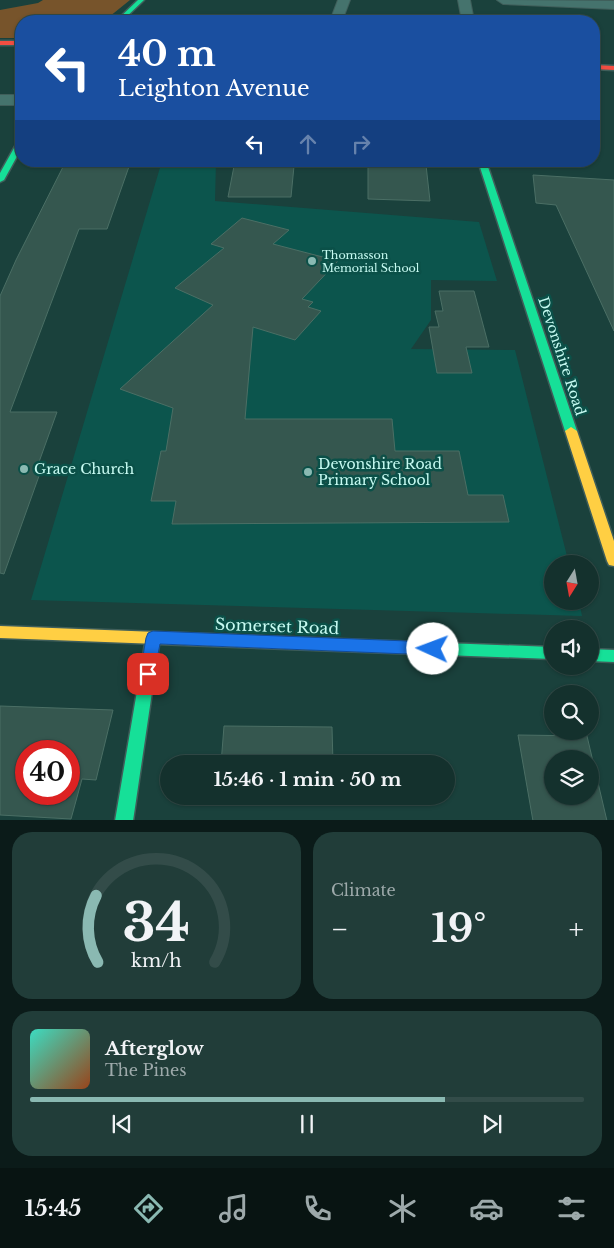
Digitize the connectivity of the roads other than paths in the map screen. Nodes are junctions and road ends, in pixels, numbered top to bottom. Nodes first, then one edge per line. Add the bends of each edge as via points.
1 (141, 0) edge
2 (344, 0) edge
3 (464, 0) edge
4 (503, 0) edge
5 (605, 3) edge
6 (125, 15) edge
7 (338, 15) edge
8 (467, 15) edge
9 (0, 43) edge
10 (15, 43) edge
11 (600, 67) edge
12 (614, 68) edge
13 (0, 100) edge
14 (15, 100) edge
15 (15, 154) edge
16 (484, 167) edge
17 (0, 180) edge
18 (614, 561) edge
19 (0, 632) edge
20 (153, 638) junction
21 (544, 653) edge
22 (599, 655) edge
23 (614, 656) edge
24 (124, 820) edge

1 - 6 street
2 - 7 street
3 - 8 street
4 - 5 street
9 - 10 street
11 - 12 street
13 - 14 street
15 - 17 street
16 - 18 street, Devonshire Road
19 - 20 street, Somerset Road
20 - 21 street, Somerset Road
20 - 24 street
22 - 23 street

